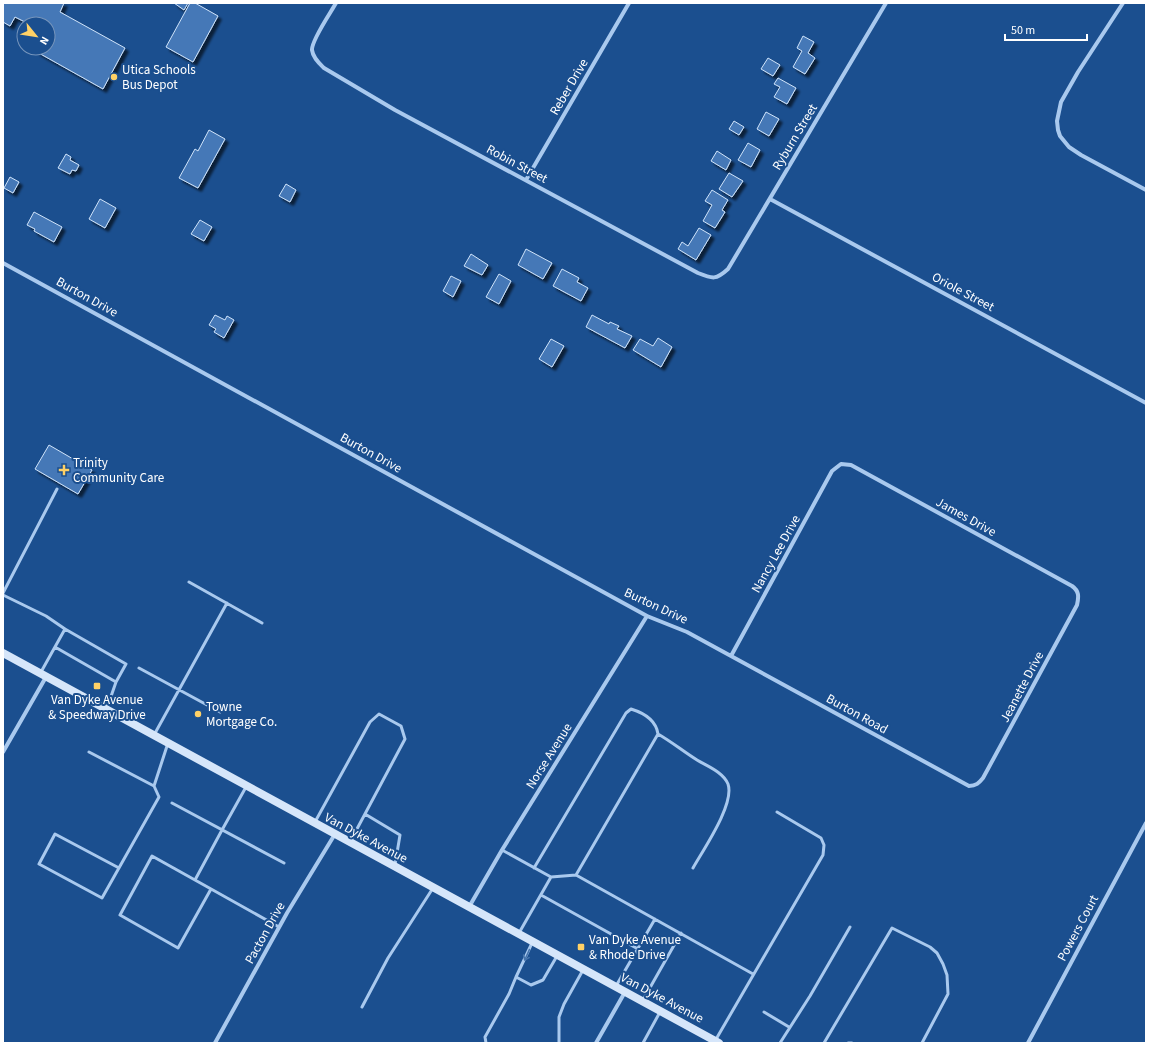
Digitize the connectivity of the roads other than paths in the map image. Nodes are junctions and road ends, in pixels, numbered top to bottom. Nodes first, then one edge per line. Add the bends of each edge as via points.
1 (336, 3) edge
2 (628, 3) edge
3 (886, 3) edge
4 (1123, 3) edge
5 (526, 180) junction
6 (1146, 190) edge
7 (770, 199) junction
8 (3, 263) edge
9 (718, 278) joint
10 (1146, 403) edge
11 (841, 464) joint
12 (57, 489) dead end
13 (189, 582) dead end
14 (1078, 593) joint
15 (3, 594) edge
16 (227, 603) junction
17 (647, 616) junction
18 (262, 623) dead end
19 (65, 629) junction
20 (55, 647) junction
21 (3, 653) edge
22 (731, 656) junction
23 (139, 668) dead end
24 (43, 675) junction
25 (116, 682) junction
26 (179, 690) junction
27 (107, 710) junction
28 (220, 712) dead end
29 (658, 734) junction
30 (153, 735) junction
31 (168, 743) junction
32 (3, 752) edge
33 (89, 752) dead end
34 (154, 786) junction
35 (247, 786) junction
36 (974, 786) joint
37 (172, 803) dead end
38 (777, 812) dead end
39 (365, 814) junction
40 (314, 823) junction
41 (1146, 823) edge
42 (222, 830) junction
43 (335, 834) junction
44 (350, 842) junction
45 (502, 850) junction
46 (284, 863) dead end
47 (395, 867) junction
48 (119, 868) junction
49 (534, 868) junction
50 (693, 868) dead end
51 (576, 875) junction
52 (551, 877) junction
53 (195, 880) junction
54 (433, 888) junction
55 (211, 889) junction
56 (541, 895) junction
57 (469, 907) junction
58 (655, 919) junction
59 (279, 927) junction
60 (850, 927) dead end
61 (680, 933) junction
62 (518, 934) junction
63 (533, 941) junction
64 (638, 949) junction
65 (558, 955) junction
66 (583, 969) junction
67 (753, 974) junction
68 (516, 977) junction
69 (616, 987) junction
70 (625, 992) junction
71 (642, 1002) junction
72 (362, 1007) dead end
73 (660, 1012) junction
74 (764, 1012) dead end
75 (789, 1027) junction
76 (717, 1042) edge
77 (215, 1043) edge
78 (486, 1043) edge
79 (558, 1043) edge
80 (596, 1043) edge
81 (643, 1043) edge
82 (780, 1043) edge
83 (824, 1043) edge
84 (848, 1043) edge
85 (852, 1043) edge
86 (922, 1043) edge
87 (1028, 1043) edge

1 - 5 street, Robin Street via 312,46 317,62 395,110
2 - 5 street, Reber Drive
3 - 7 street, Ryburn Street
4 - 6 street via 1061,102 1058,130 1069,147
5 - 9 street, Robin Street via 698,273 709,278
7 - 9 street, Ryburn Street via 728,269
7 - 10 street, Oriole Street
8 - 17 street, Burton Drive
11 - 14 street, James Drive via 851,465 1072,586
11 - 22 street, Nancy Lee Drive via 832,471
12 - 15 lane
13 - 16 lane
14 - 36 street, Jeanette Drive via 1078,605 983,778
15 - 19 lane
16 - 18 lane
16 - 26 lane
17 - 22 street, Burton Drive via 686,632
17 - 45 street, Norse Avenue
19 - 20 lane
19 - 25 lane via 126,664
20 - 24 lane
20 - 25 lane
21 - 24 main road, Van Dyke Avenue
22 - 36 street, Burton Road via 969,786
23 - 26 lane
24 - 27 main road, Van Dyke Avenue
24 - 32 street
25 - 27 lane
26 - 28 lane
26 - 30 lane
27 - 30 main road, Van Dyke Avenue
29 - 49 lane via 653,720 631,709 626,714
29 - 50 lane via 720,774 728,784 729,794 721,819
29 - 51 lane
30 - 31 main road, Van Dyke Avenue
31 - 34 lane
31 - 35 main road, Van Dyke Avenue
33 - 34 lane
34 - 48 lane via 159,797
35 - 40 main road, Van Dyke Avenue
35 - 42 lane
37 - 42 lane
38 - 67 lane via 821,838 824,845 823,855
39 - 40 lane via 405,738 401,726 379,714 370,722
39 - 44 lane
39 - 47 lane via 400,835
40 - 43 main road, Van Dyke Avenue
41 - 87 street, Powers Court
42 - 46 lane
42 - 53 lane
43 - 44 main road, Van Dyke Avenue
43 - 59 street, Pacton Drive
44 - 47 main road, Van Dyke Avenue
45 - 49 lane
45 - 57 street, Norse Avenue
47 - 54 main road, Van Dyke Avenue
48 - 48 lane via 102,898 39,864 55,834
49 - 52 lane
51 - 52 lane
51 - 58 lane
52 - 56 lane
53 - 55 lane
53 - 55 lane via 152,856 120,915 178,948
54 - 57 main road, Van Dyke Avenue
54 - 72 lane via 388,958
55 - 59 lane
56 - 62 lane
56 - 64 lane
57 - 62 main road, Van Dyke Avenue
58 - 61 lane
58 - 64 lane
59 - 77 street, Pacton Drive
60 - 75 lane
61 - 67 lane
61 - 71 lane
62 - 63 main road, Van Dyke Avenue
63 - 65 main road, Van Dyke Avenue
63 -> 68 lane
64 - 69 lane
65 - 66 main road, Van Dyke Avenue
65 - 68 lane via 543,980 531,985
66 - 69 main road, Van Dyke Avenue
66 - 79 lane via 559,1017
67 - 76 lane
68 - 78 lane via 510,994 485,1037
69 - 70 main road, Van Dyke Avenue
70 - 71 main road, Van Dyke Avenue
70 - 80 street
71 - 73 main road, Van Dyke Avenue
73 - 76 main road, Van Dyke Avenue
73 - 81 lane
74 - 75 lane
75 - 82 lane
83 - 86 lane via 892,928 934,950 947,975 948,994
84 - 85 lane

